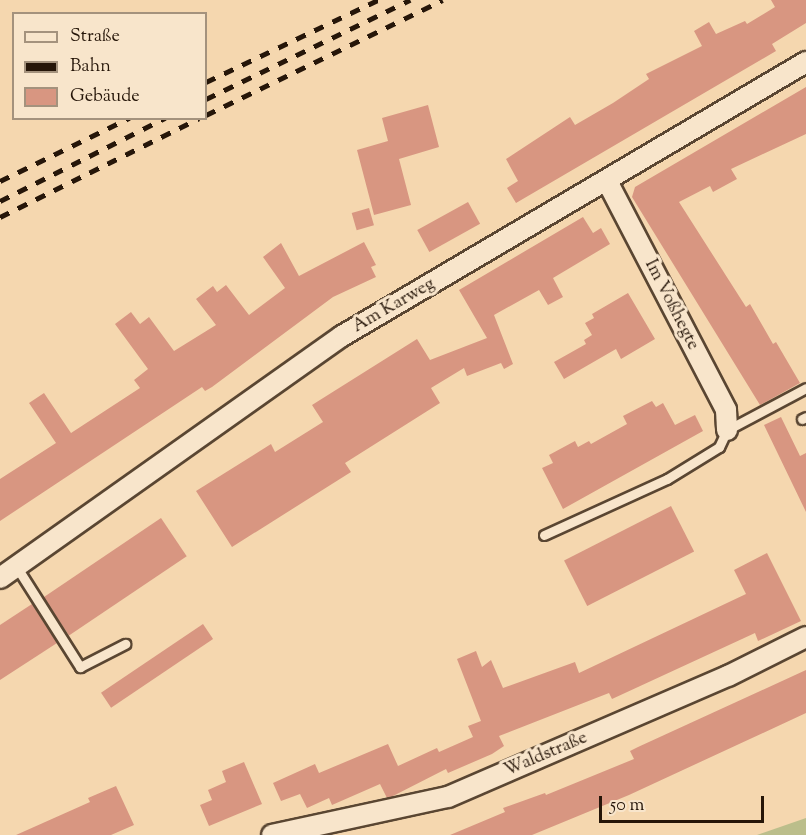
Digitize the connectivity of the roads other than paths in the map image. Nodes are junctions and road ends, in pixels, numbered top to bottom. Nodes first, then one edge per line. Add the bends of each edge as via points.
1 (806, 62) edge
2 (607, 181) junction
3 (806, 388) edge
4 (727, 430) junction
5 (544, 535) dead end
6 (16, 566) junction
7 (0, 578) edge
8 (806, 637) edge
9 (125, 644) dead end
10 (272, 835) edge

1 - 2 street, Am Karweg
2 - 4 street, Im Voßhegte via 726,410
2 - 6 street, Am Karweg via 342,336
3 - 4 lane
4 - 5 lane via 718,447 667,479
6 - 7 street, Am Karweg
6 - 9 lane via 80,667
8 - 10 street, Waldstraße via 728,676 448,797

